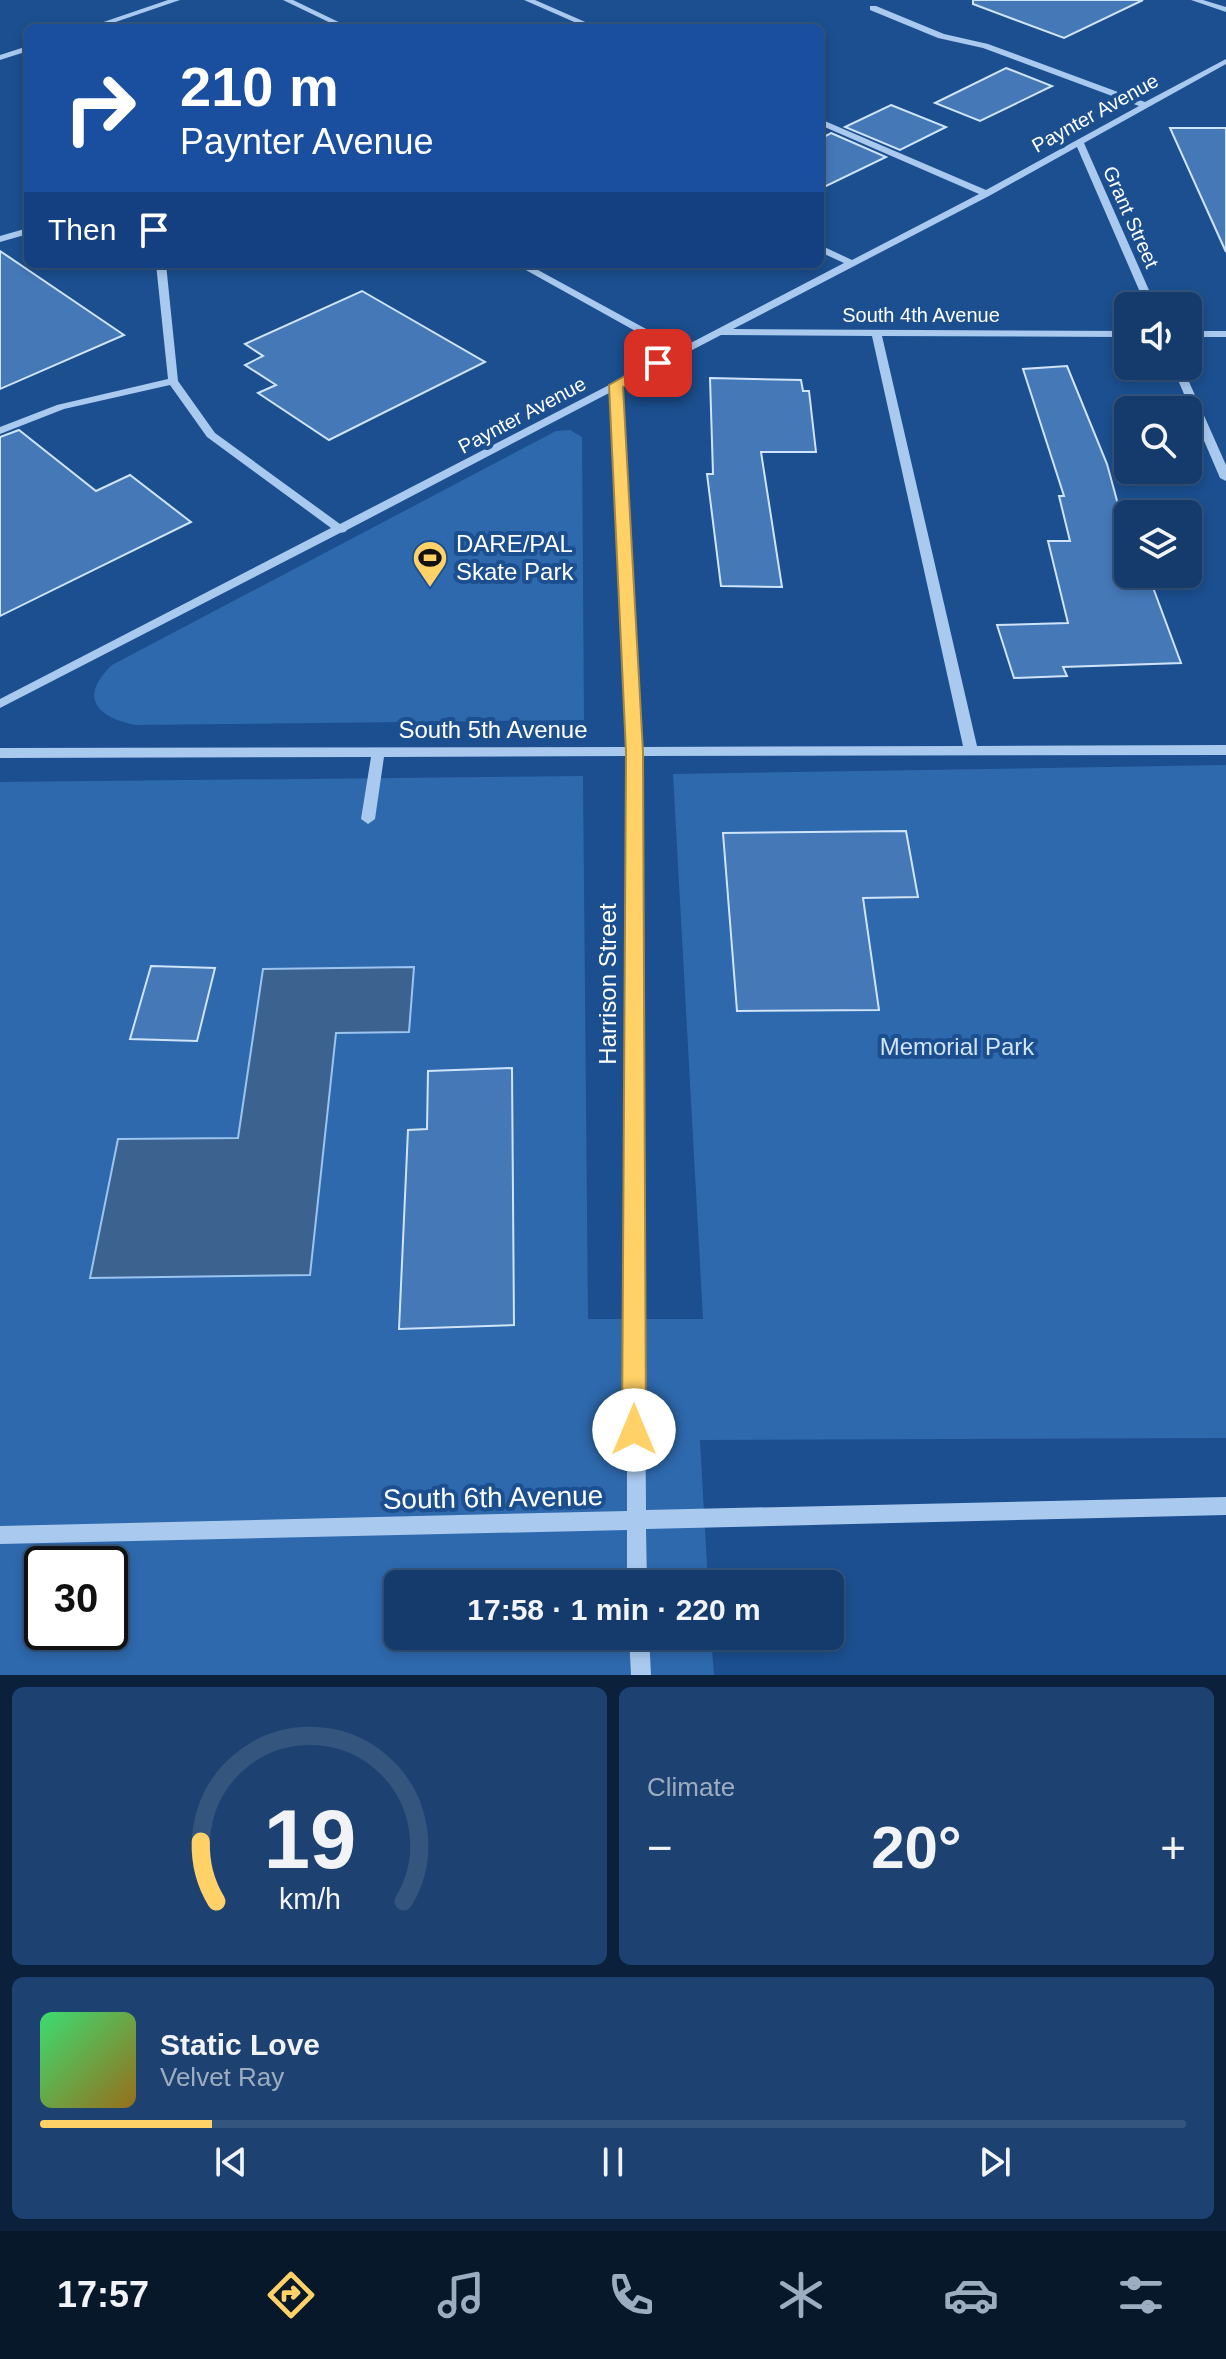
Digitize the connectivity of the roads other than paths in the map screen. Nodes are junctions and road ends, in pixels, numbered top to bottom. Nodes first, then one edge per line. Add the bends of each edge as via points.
1 (176, 0) edge
2 (287, 0) edge
3 (528, 0) edge
4 (1195, 0) edge
5 (873, 8) dead end
6 (1226, 10) edge
7 (102, 24) edge
8 (338, 24) edge
9 (585, 24) edge
10 (24, 49) edge
11 (0, 58) edge
12 (1226, 61) edge
13 (1206, 72) junction
14 (1226, 72) edge
15 (1145, 105) junction
16 (824, 124) edge
17 (1079, 142) junction
18 (986, 194) junction
19 (24, 232) edge
20 (0, 239) edge
21 (824, 250) edge
22 (851, 263) junction
23 (161, 268) edge
24 (527, 268) edge
25 (1145, 292) edge
26 (714, 332) junction
27 (876, 333) junction
28 (1114, 334) edge
29 (1202, 334) edge
30 (1226, 334) edge
31 (679, 351) junction
32 (1183, 380) edge
33 (173, 381) junction
34 (616, 385) junction
35 (0, 431) edge
36 (1226, 478) edge
37 (341, 530) junction
38 (3, 699) edge
39 (1226, 750) edge
40 (971, 751) junction
41 (378, 752) junction
42 (634, 752) junction
43 (0, 753) edge
44 (368, 819) dead end
45 (1226, 1506) edge
46 (634, 1522) junction
47 (0, 1535) edge
48 (636, 1570) edge
49 (640, 1650) edge
50 (641, 1675) edge

1 - 7 street
2 - 8 street
3 - 9 street
4 - 6 street
5 - 15 street
10 - 11 street
12 - 13 street, Paynter Avenue
13 - 14 street
13 - 15 street, Paynter Avenue
15 - 17 street, Paynter Avenue
16 - 18 street
17 - 18 street, Paynter Avenue
17 - 25 street, Grant Street
18 - 22 street, Paynter Avenue
19 - 20 street
21 - 22 street
22 - 26 street, Paynter Avenue
23 - 33 street
24 - 31 street
26 - 27 street, South 4th Avenue
26 - 31 street, Paynter Avenue
27 - 28 street, South 4th Avenue
27 - 40 street
29 - 30 street
31 - 34 street, Paynter Avenue
32 - 36 street
33 - 35 street via 61,407
33 - 37 street via 211,435
34 - 37 street, Paynter Avenue
34 - 42 street, Harrison Street
37 - 38 street, Paynter Avenue
39 - 40 street, South 5th Avenue
40 - 42 street, South 5th Avenue
41 - 42 street, South 5th Avenue
41 - 43 street, South 5th Avenue
41 - 44 street
42 - 46 street, Harrison Street
45 - 46 street, South 6th Avenue
46 - 47 street, South 6th Avenue
46 - 48 street, Harrison Street
49 - 50 street

